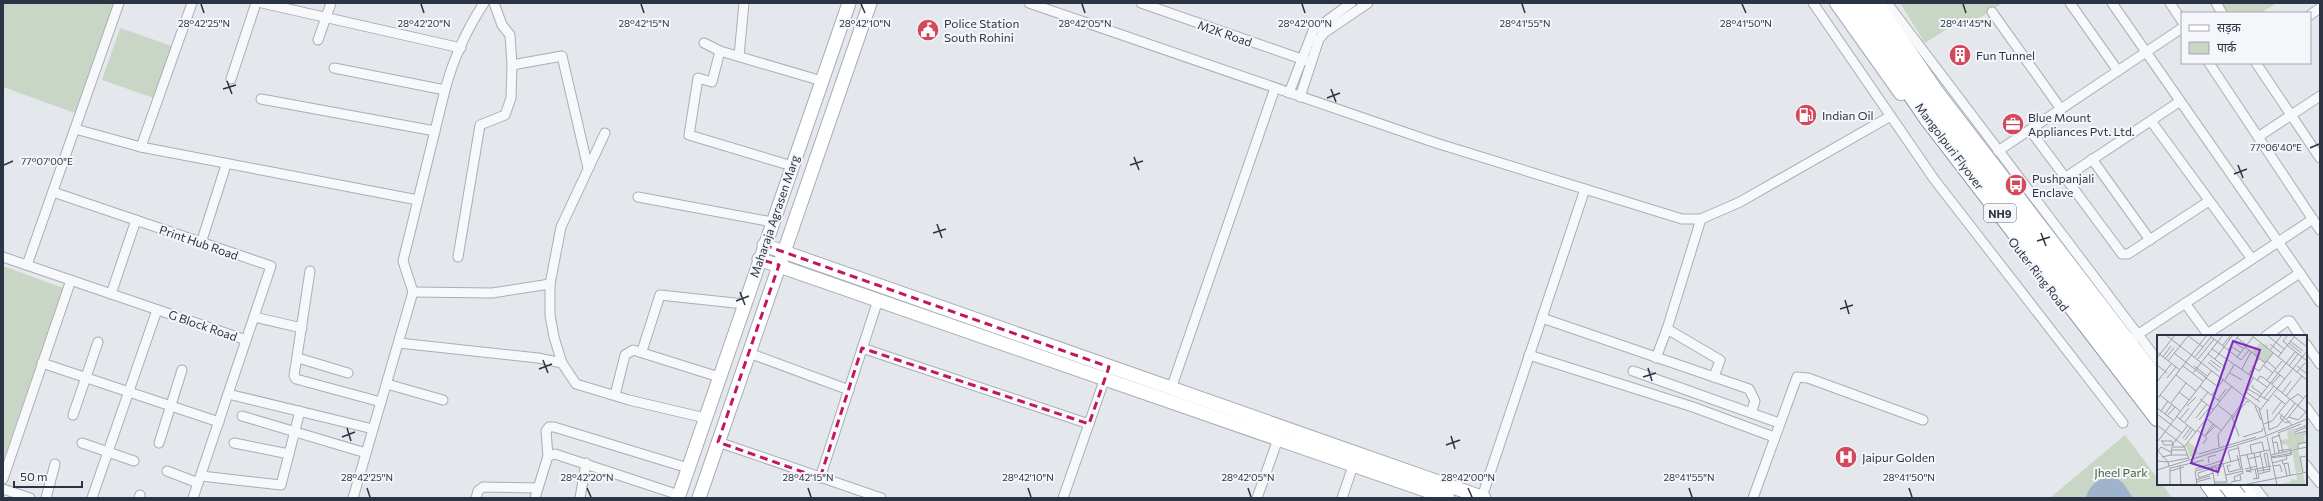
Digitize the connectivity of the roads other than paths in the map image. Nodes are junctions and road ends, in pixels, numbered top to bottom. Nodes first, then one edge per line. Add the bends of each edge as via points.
1 (119, 3) edge
2 (192, 3) edge
3 (256, 3) edge
4 (262, 3) edge
5 (331, 3) edge
6 (484, 3) edge
7 (494, 3) edge
8 (744, 3) edge
9 (849, 3) edge
10 (870, 3) edge
11 (1029, 3) edge
12 (1141, 3) edge
13 (1351, 3) edge
14 (1368, 3) edge
15 (1813, 3) edge
16 (1837, 3) edge
17 (1849, 3) edge
18 (1866, 3) edge
19 (1876, 3) edge
20 (1887, 3) edge
21 (2070, 3) edge
22 (2112, 3) edge
23 (2170, 3) edge
24 (2216, 3) edge
25 (2320, 8) edge
26 (1992, 12) dead end
27 (2221, 12) edge
28 (2311, 14) edge
29 (326, 18) junction
30 (2181, 20) edge
31 (2181, 29) edge
32 (318, 40) dead end
33 (704, 43) dead end
34 (461, 48) junction
35 (720, 51) junction
36 (2146, 52) junction
37 (739, 56) junction
38 (1306, 60) junction
39 (512, 64) junction
40 (2210, 64) edge
41 (2257, 64) edge
42 (334, 68) dead end
43 (2118, 71) junction
44 (231, 79) dead end
45 (822, 81) junction
46 (1275, 88) junction
47 (445, 90) junction
48 (1289, 93) junction
49 (1300, 97) junction
50 (261, 99) dead end
51 (2319, 100) edge
52 (2180, 102) junction
53 (2061, 109) junction
54 (2290, 115) junction
55 (1889, 116) junction
56 (2151, 121) junction
57 (75, 129) junction
58 (2030, 130) junction
59 (435, 131) junction
60 (605, 133) dead end
61 (2258, 137) junction
62 (141, 148) junction
63 (1998, 152) junction
64 (2320, 158) edge
65 (2092, 160) junction
66 (226, 165) junction
67 (792, 166) junction
68 (588, 168) junction
69 (2066, 177) junction
70 (1585, 189) junction
71 (53, 192) junction
72 (638, 197) dead end
73 (418, 200) junction
74 (2209, 201) junction
75 (1701, 219) junction
76 (2313, 219) junction
77 (136, 220) junction
78 (772, 222) junction
79 (2320, 230) edge
80 (2150, 240) junction
81 (2279, 241) junction
82 (201, 242) junction
83 (764, 245) junction
84 (784, 251) junction
85 (3, 256) edge
86 (458, 257) dead end
87 (760, 258) junction
88 (2252, 259) junction
89 (27, 265) junction
90 (779, 265) junction
91 (310, 271) dead end
92 (2300, 273) junction
93 (71, 280) junction
94 (550, 284) junction
95 (413, 292) junction
96 (111, 294) junction
97 (878, 300) junction
98 (2320, 302) edge
99 (2185, 303) junction
100 (744, 304) junction
101 (157, 310) junction
102 (254, 317) junction
103 (1542, 318) junction
104 (302, 328) junction
105 (1667, 329) junction
106 (2208, 335) edge
107 (2267, 335) edge
108 (2299, 335) edge
109 (2133, 338) junction
110 (246, 340) junction
111 (98, 342) dead end
112 (399, 343) junction
113 (2307, 346) edge
114 (862, 348) junction
115 (642, 351) junction
116 (749, 353) junction
117 (1529, 355) junction
118 (298, 358) junction
119 (1656, 358) junction
120 (2157, 360) edge
121 (42, 363) junction
122 (562, 363) junction
123 (2320, 364) edge
124 (182, 370) dead end
125 (1633, 371) dead end
126 (348, 373) dead end
127 (1107, 373) junction
128 (719, 377) junction
129 (1714, 377) junction
130 (86, 378) junction
131 (2157, 378) edge
132 (387, 384) junction
133 (1171, 389) junction
134 (849, 390) junction
135 (128, 392) junction
136 (2157, 393) edge
137 (228, 394) junction
138 (615, 395) junction
139 (443, 400) dead end
140 (381, 402) junction
141 (170, 406) junction
142 (2307, 408) edge
143 (300, 411) junction
144 (1751, 413) junction
145 (73, 415) dead end
146 (242, 416) dead end
147 (2157, 417) edge
148 (705, 418) junction
149 (1923, 420) dead end
150 (218, 422) junction
151 (1779, 423) junction
152 (2123, 423) dead end
153 (1089, 424) junction
154 (2320, 426) edge
155 (2157, 427) edge
156 (373, 429) junction
157 (294, 433) junction
158 (1774, 437) junction
159 (1278, 439) junction
160 (718, 442) junction
161 (82, 443) dead end
162 (159, 443) dead end
163 (234, 443) dead end
164 (107, 453) junction
165 (366, 453) junction
166 (289, 454) junction
167 (548, 456) junction
168 (134, 461) dead end
169 (55, 464) dead end
170 (586, 464) junction
171 (2307, 465) edge
172 (1353, 466) junction
173 (688, 468) junction
174 (167, 470) dead end
175 (2316, 471) edge
176 (820, 478) junction
177 (3, 479) edge
178 (200, 480) junction
179 (2320, 483) edge
180 (2202, 485) edge
181 (2210, 485) edge
182 (2228, 485) edge
183 (2238, 485) edge
184 (2240, 485) edge
185 (2253, 485) edge
186 (538, 488) junction
187 (3, 489) edge
188 (1428, 490) edge
189 (678, 496) edge
190 (871, 496) edge
191 (702, 497) edge
192 (30, 498) edge
193 (46, 498) edge
194 (92, 498) edge
195 (193, 498) edge
196 (352, 498) edge
197 (476, 498) edge
198 (535, 498) edge
199 (580, 498) edge
200 (881, 498) edge
201 (1063, 498) edge
202 (1257, 498) edge
203 (1342, 498) edge
204 (1448, 498) edge
205 (1483, 498) edge
206 (1753, 498) edge
207 (2212, 498) edge
208 (2220, 498) edge
209 (2225, 498) edge
210 (2238, 498) edge
211 (2250, 498) edge
212 (2263, 498) edge

1 - 57 street
2 - 62 street
3 - 44 street
4 - 29 street
5 - 29 street
6 - 34 street
7 - 39 street via 502,25 510,35
8 - 37 street
9 - 45 street, Maharaja Agrasen Marg
10 - 84 street, Maharaja Agrasen Marg
11 - 46 street
12 - 38 street, M2K Road
13 - 38 street via 1313,31
14 - 38 street via 1324,33
15 - 55 street
16 - 155 main road, Outer Ring Road via 1910,106
17 - 147 highway, Mangolpuri Flyover / NH9 via 1927,117
18 - 136 highway, Mangolpuri Flyover / NH9 via 1937,110
19 - 109 main road via 1936,91
20 - 63 street
21 - 43 street
22 - 36 street
23 - 30 street
24 - 27 street
25 - 28 street
26 - 53 street
29 - 32 street
29 - 34 street
31 - 36 street
33 - 35 street
34 - 47 street
35 - 37 street
35 - 67 street via 712,82 698,78 689,135
36 - 43 street
36 - 52 street
37 - 45 street
38 - 48 street
38 - 49 street
39 - 68 street via 562,56
39 - 86 street via 511,98 505,115 480,125
40 - 61 street
41 - 54 street
42 - 47 street
43 - 53 street
45 - 67 street, Maharaja Agrasen Marg
46 - 48 street
46 - 133 street
47 - 59 street
48 - 49 street
49 - 70 street
50 - 59 street
51 - 54 street
52 - 56 street
52 - 81 street
53 - 58 street
54 - 61 street
54 - 64 street
55 - 75 street via 1740,202
55 - 152 street via 1934,179
56 - 65 street
56 - 74 street
57 - 62 street
57 - 71 street
58 - 63 street
58 - 69 street
59 - 73 street
60 - 68 street
61 - 76 street
62 - 66 street
63 - 109 street
65 - 69 street
65 - 80 street
66 - 73 street
66 - 82 street
67 - 78 street, Maharaja Agrasen Marg
68 - 94 street via 561,227
69 - 80 street via 2118,252 2128,254
70 - 75 street via 1682,219
70 - 103 street
71 - 77 street, Print Hub Road
71 - 89 street
72 - 78 street
73 - 95 street via 403,261
74 - 80 street
74 - 88 street
75 - 105 street
76 - 79 street
76 - 81 street
77 - 82 street, Print Hub Road
77 - 96 street
78 - 83 street, Maharaja Agrasen Marg
81 - 88 street
81 - 92 street
82 - 102 street, Print Hub Road via 271,266
83 - 84 street
83 - 87 street, Maharaja Agrasen Marg
84 - 90 street, Maharaja Agrasen Marg
84 - 127 street
85 - 89 street, G Block Road
87 - 90 street
87 - 100 street, Maharaja Agrasen Marg
88 - 99 street
89 - 93 street, G Block Road
90 - 97 street
90 - 116 street, Maharaja Agrasen Marg
91 - 104 street
92 - 98 street
92 - 106 street
93 - 96 street, G Block Road
93 - 121 street
94 - 95 street via 492,293
94 - 122 street via 550,315
95 - 112 street
96 - 101 street, G Block Road
97 - 114 street
97 - 127 street
99 - 106 street
99 - 109 street
100 - 115 street via 660,295
100 - 128 street, Maharaja Agrasen Marg
101 - 110 street, G Block Road
101 - 135 street
102 - 104 street
102 - 110 street, Print Hub Road
103 - 117 street
103 - 119 street
104 - 118 street
105 - 119 street
105 - 129 street via 1720,360
107 - 108 street via 2287,321 2290,321
109 - 120 street
109 - 131 main road
110 - 137 street, G Block Road
111 - 130 street
112 - 122 street via 538,358
112 - 132 street
113 - 123 street
114 - 134 street
114 - 153 street
115 - 128 street
115 - 138 street via 633,350 625,355
116 - 134 street
116 - 160 street, Maharaja Agrasen Marg
117 - 158 street via 1693,407
117 - 205 street
118 - 126 street
118 - 140 street via 294,376 296,380
119 - 129 street
121 - 130 street
121 - 177 street
122 - 138 street via 576,384
124 - 141 street
125 - 144 street
127 - 133 street
127 - 153 street
127 - 159 street
128 - 148 street, Maharaja Agrasen Marg
129 - 144 street via 1749,389 1755,401
130 - 135 street
130 - 145 street
132 - 139 street
132 - 140 street
133 - 188 street
134 - 176 street
135 - 141 street
135 - 164 street
137 - 143 street
137 - 150 street, G Block Road
138 - 148 street
140 - 156 street
141 - 150 street
141 - 162 street
142 - 154 street
143 - 156 street
143 - 157 street
144 - 151 street
146 - 157 street
148 - 173 street, Maharaja Agrasen Marg
149 - 151 street via 1799,377 1795,379
150 - 178 street, G Block Road
151 - 158 street
153 - 201 street
156 - 165 street
157 - 165 street
157 - 166 street
158 - 206 street
159 - 172 street
159 - 202 street
160 - 176 street
160 - 191 street, Maharaja Agrasen Marg
161 - 164 street
163 - 166 street
164 - 168 street
164 - 194 street
165 - 196 street
166 - 178 street via 281,485
167 - 170 street via 558,454
167 - 173 street via 546,431 549,427 554,427
167 - 186 street
169 - 193 street
170 - 189 street
170 - 199 street
171 - 175 street
172 - 188 street
172 - 203 street
173 - 189 street, Maharaja Agrasen Marg
174 - 178 street
175 - 179 street
176 - 190 street
178 - 195 street, G Block Road
180 - 207 main road
181 - 208 highway
182 - 210 highway, bridge
183 - 209 main road
184 - 211 main road
185 - 212 street
186 - 197 street via 483,487 478,491
186 - 198 street
187 - 192 street
188 - 204 street
188 - 205 street
190 - 200 street

